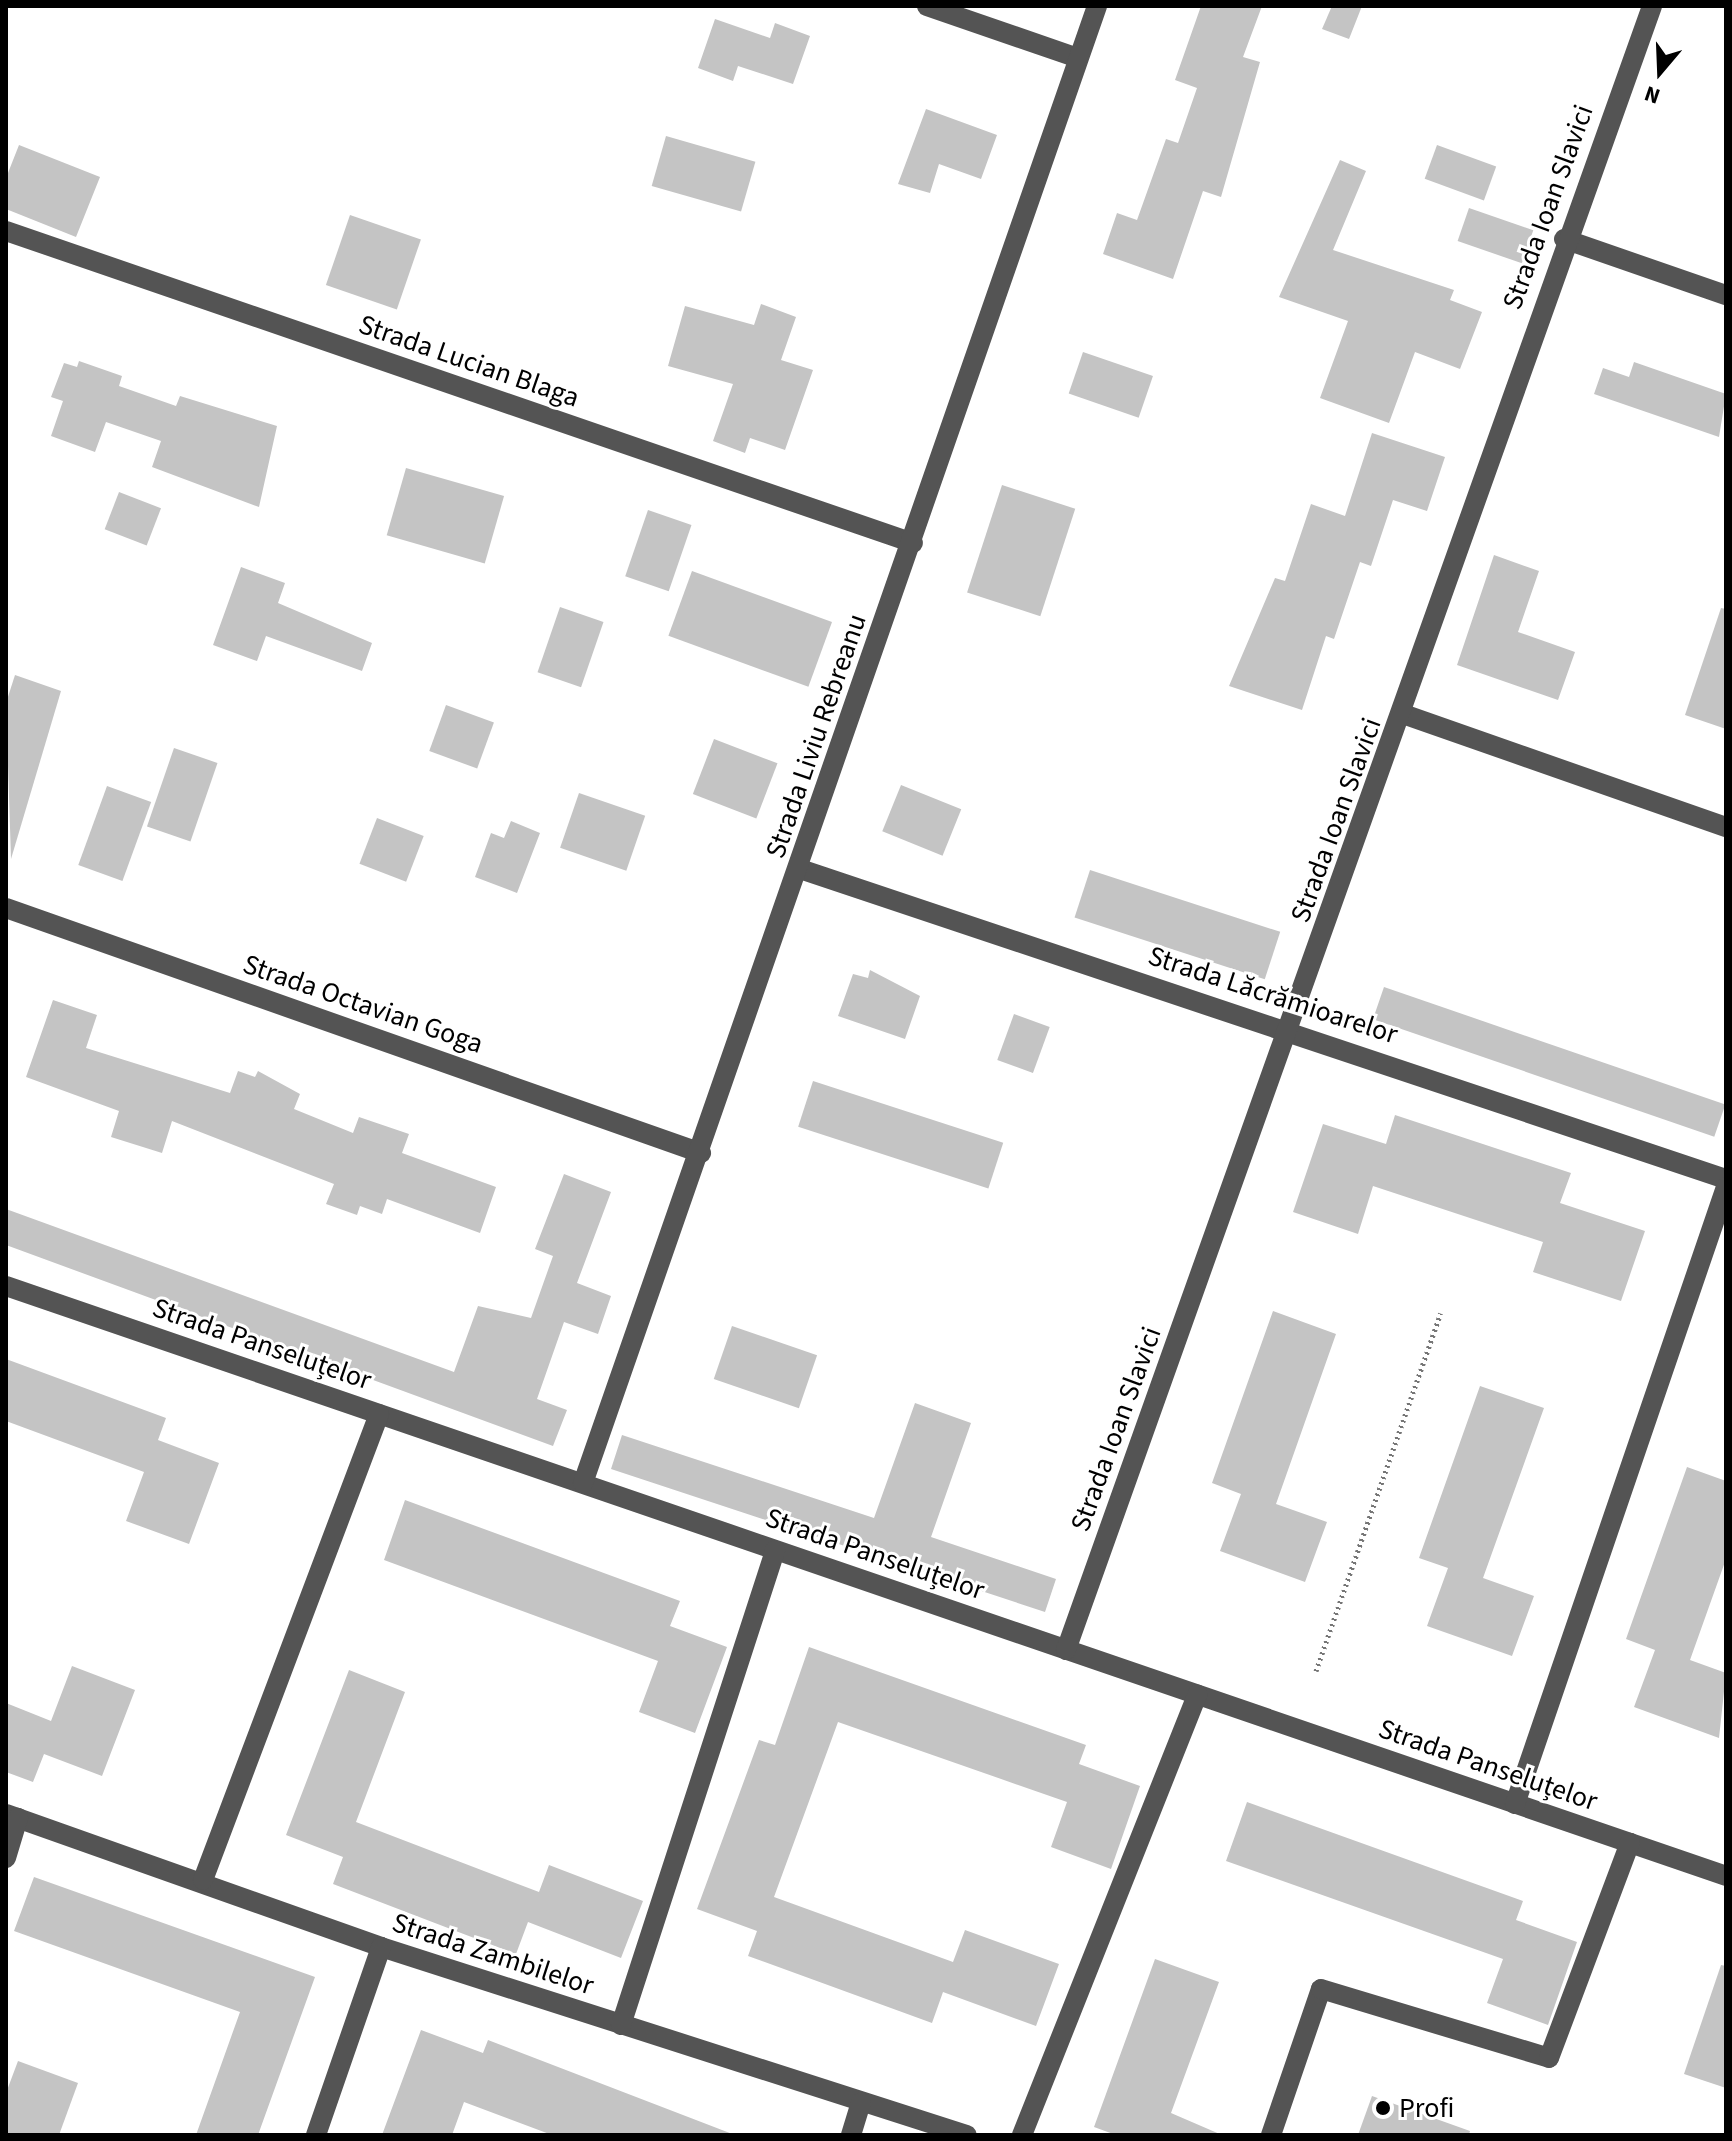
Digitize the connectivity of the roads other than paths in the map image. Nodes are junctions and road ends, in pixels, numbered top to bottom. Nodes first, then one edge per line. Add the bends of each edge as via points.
1 (927, 6) edge
2 (1097, 6) edge
3 (1652, 6) edge
4 (1078, 58) junction
5 (6, 231) edge
6 (1564, 239) junction
7 (1726, 295) edge
8 (913, 543) junction
9 (1403, 714) junction
10 (1726, 827) edge
11 (800, 869) junction
12 (6, 908) edge
13 (1292, 1030) junction
14 (701, 1153) junction
15 (1726, 1179) edge
16 (1726, 1187) edge
17 (6, 1286) edge
18 (379, 1414) junction
19 (583, 1483) junction
20 (775, 1550) junction
21 (1066, 1650) junction
22 (1197, 1695) junction
23 (1515, 1804) junction
24 (12, 1816) edge
25 (1630, 1843) junction
26 (6, 1858) edge
27 (1726, 1876) edge
28 (203, 1880) junction
29 (381, 1947) junction
30 (621, 2025) junction
31 (861, 2102) junction
32 (316, 2135) edge
33 (851, 2135) edge
34 (967, 2135) edge
35 (1022, 2135) edge
36 (1271, 2135) edge

1 - 4 street
2 - 4 street, Strada Liviu Rebreanu
3 - 6 street, Strada Ioan Slavici
4 - 8 street, Strada Liviu Rebreanu
5 - 8 street, Strada Lucian Blaga
6 - 7 street
6 - 9 street, Strada Ioan Slavici
8 - 11 street, Strada Liviu Rebreanu
9 - 10 street
9 - 13 street, Strada Ioan Slavici
11 - 13 street, Strada Lăcrămioarelor
11 - 14 street, Strada Liviu Rebreanu
12 - 14 street, Strada Octavian Goga
13 - 15 street, Strada Lăcrămioarelor
13 - 21 street, Strada Ioan Slavici
14 - 19 street, Strada Liviu Rebreanu
16 - 23 street
17 - 18 street, Strada Panseluțelor
18 - 19 street, Strada Panseluțelor
18 - 28 street
19 - 20 street, Strada Panseluțelor
20 - 21 street, Strada Panseluțelor
20 - 30 street
21 - 22 street, Strada Panseluțelor
22 - 23 street, Strada Panseluțelor
22 - 35 street
23 - 25 street, Strada Panseluțelor
24 - 26 street
24 - 28 street, Strada Zambilelor
25 - 27 street, Strada Panseluțelor
25 - 36 street via 1549,2058 1321,1989
28 - 29 street, Strada Zambilelor
29 - 30 street, Strada Zambilelor
29 - 32 street
30 - 31 street, Strada Zambilelor
31 - 33 street
31 - 34 street, Strada Zambilelor

